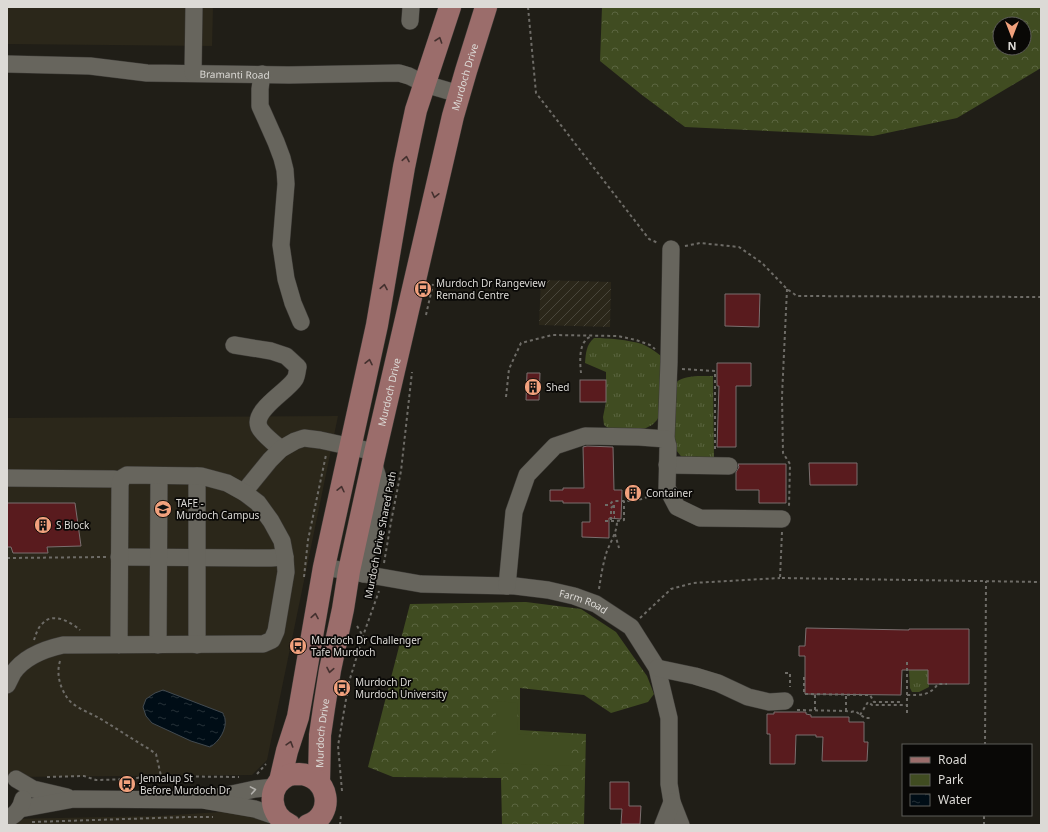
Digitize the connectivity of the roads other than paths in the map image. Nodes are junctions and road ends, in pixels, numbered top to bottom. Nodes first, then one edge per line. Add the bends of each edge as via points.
1 (194, 7) edge
2 (450, 7) edge
3 (486, 7) edge
4 (7, 64) edge
5 (193, 73) junction
6 (262, 74) junction
7 (425, 84) junction
8 (459, 94) junction
9 (671, 249) road end
10 (302, 322) dead end
11 (234, 345) dead end
12 (666, 439) junction
13 (351, 447) junction
14 (281, 449) junction
15 (374, 457) junction
16 (668, 465) junction
17 (722, 466) road end
18 (159, 476) junction
19 (197, 476) junction
20 (7, 478) edge
21 (121, 481) junction
22 (245, 493) junction
23 (782, 519) road end
24 (119, 557) junction
25 (285, 557) junction
26 (159, 558) junction
27 (197, 558) junction
28 (324, 567) junction
29 (356, 572) junction
30 (507, 586) junction
31 (119, 644) junction
32 (158, 644) junction
33 (197, 644) junction
34 (657, 668) junction
35 (7, 685) edge
36 (791, 706) road end
37 (10, 774) edge
38 (319, 782) junction
39 (278, 784) junction
40 (74, 799) junction
41 (203, 800) junction
42 (672, 802) junction
43 (14, 816) edge
44 (283, 822) edge
45 (315, 823) edge
46 (663, 825) edge
47 (681, 825) edge

1 - 5 street
7 -> 2 main road
3 - 8 main road, Murdoch Drive
4 - 5 street, Bramanti Road via 90,66 147,73
5 - 6 street, Bramanti Road
6 - 7 street, Bramanti Road via 399,73
6 - 10 street via 260,106 285,170 281,244 286,279
7 - 8 street, Bramanti Road
13 -> 7 main road via 377,325 404,167 416,110
8 -> 15 main road, Murdoch Drive
9 - 12 street
11 - 14 street via 286,356 298,367 296,378 264,409 258,420 261,431
12 - 16 street
12 - 30 street via 585,436 555,446 527,475 514,512
13 - 14 street via 304,438
13 - 15 street
28 -> 13 main road
14 - 22 street
15 - 29 main road, Murdoch Drive
16 - 17 street
16 - 23 street via 667,488 677,507 700,518
18 - 19 street
18 - 21 street via 127,475
18 - 26 street
19 - 22 street via 227,483
19 - 27 street
20 - 21 street
21 - 24 street
22 - 25 street via 258,503 271,520 282,542
24 - 26 street
24 - 31 street
25 - 27 street
25 - 33 street via 286,572 276,631 272,640 263,644
26 - 27 street
26 - 32 street
27 - 33 street
28 - 29 street, Farm Road
39 -> 28 main road via 298,717
29 - 30 street, Farm Road via 421,584
29 -> 38 main road, Murdoch Drive via 343,609 330,670 320,735
30 - 34 street, Farm Road via 548,590 596,604 631,627
31 - 32 street
31 - 35 street via 63,645 45,649 28,659 14,672
32 - 33 street
34 - 36 street via 695,676 748,696
34 - 42 street, Farm Road via 668,718 669,784
37 - 40 street via 33,789
37 - 43 street via 23,792 23,800
38 - 39 main road, Murdoch Drive via 304,774 295,774 287,776
38 - 45 main road, Murdoch Drive via 324,789 326,805
41 -> 39 street
39 - 44 main road via 273,803
40 - 41 street
40 - 43 street
41 - 44 street via 255,808
42 - 46 street
42 - 47 street, Farm Road

